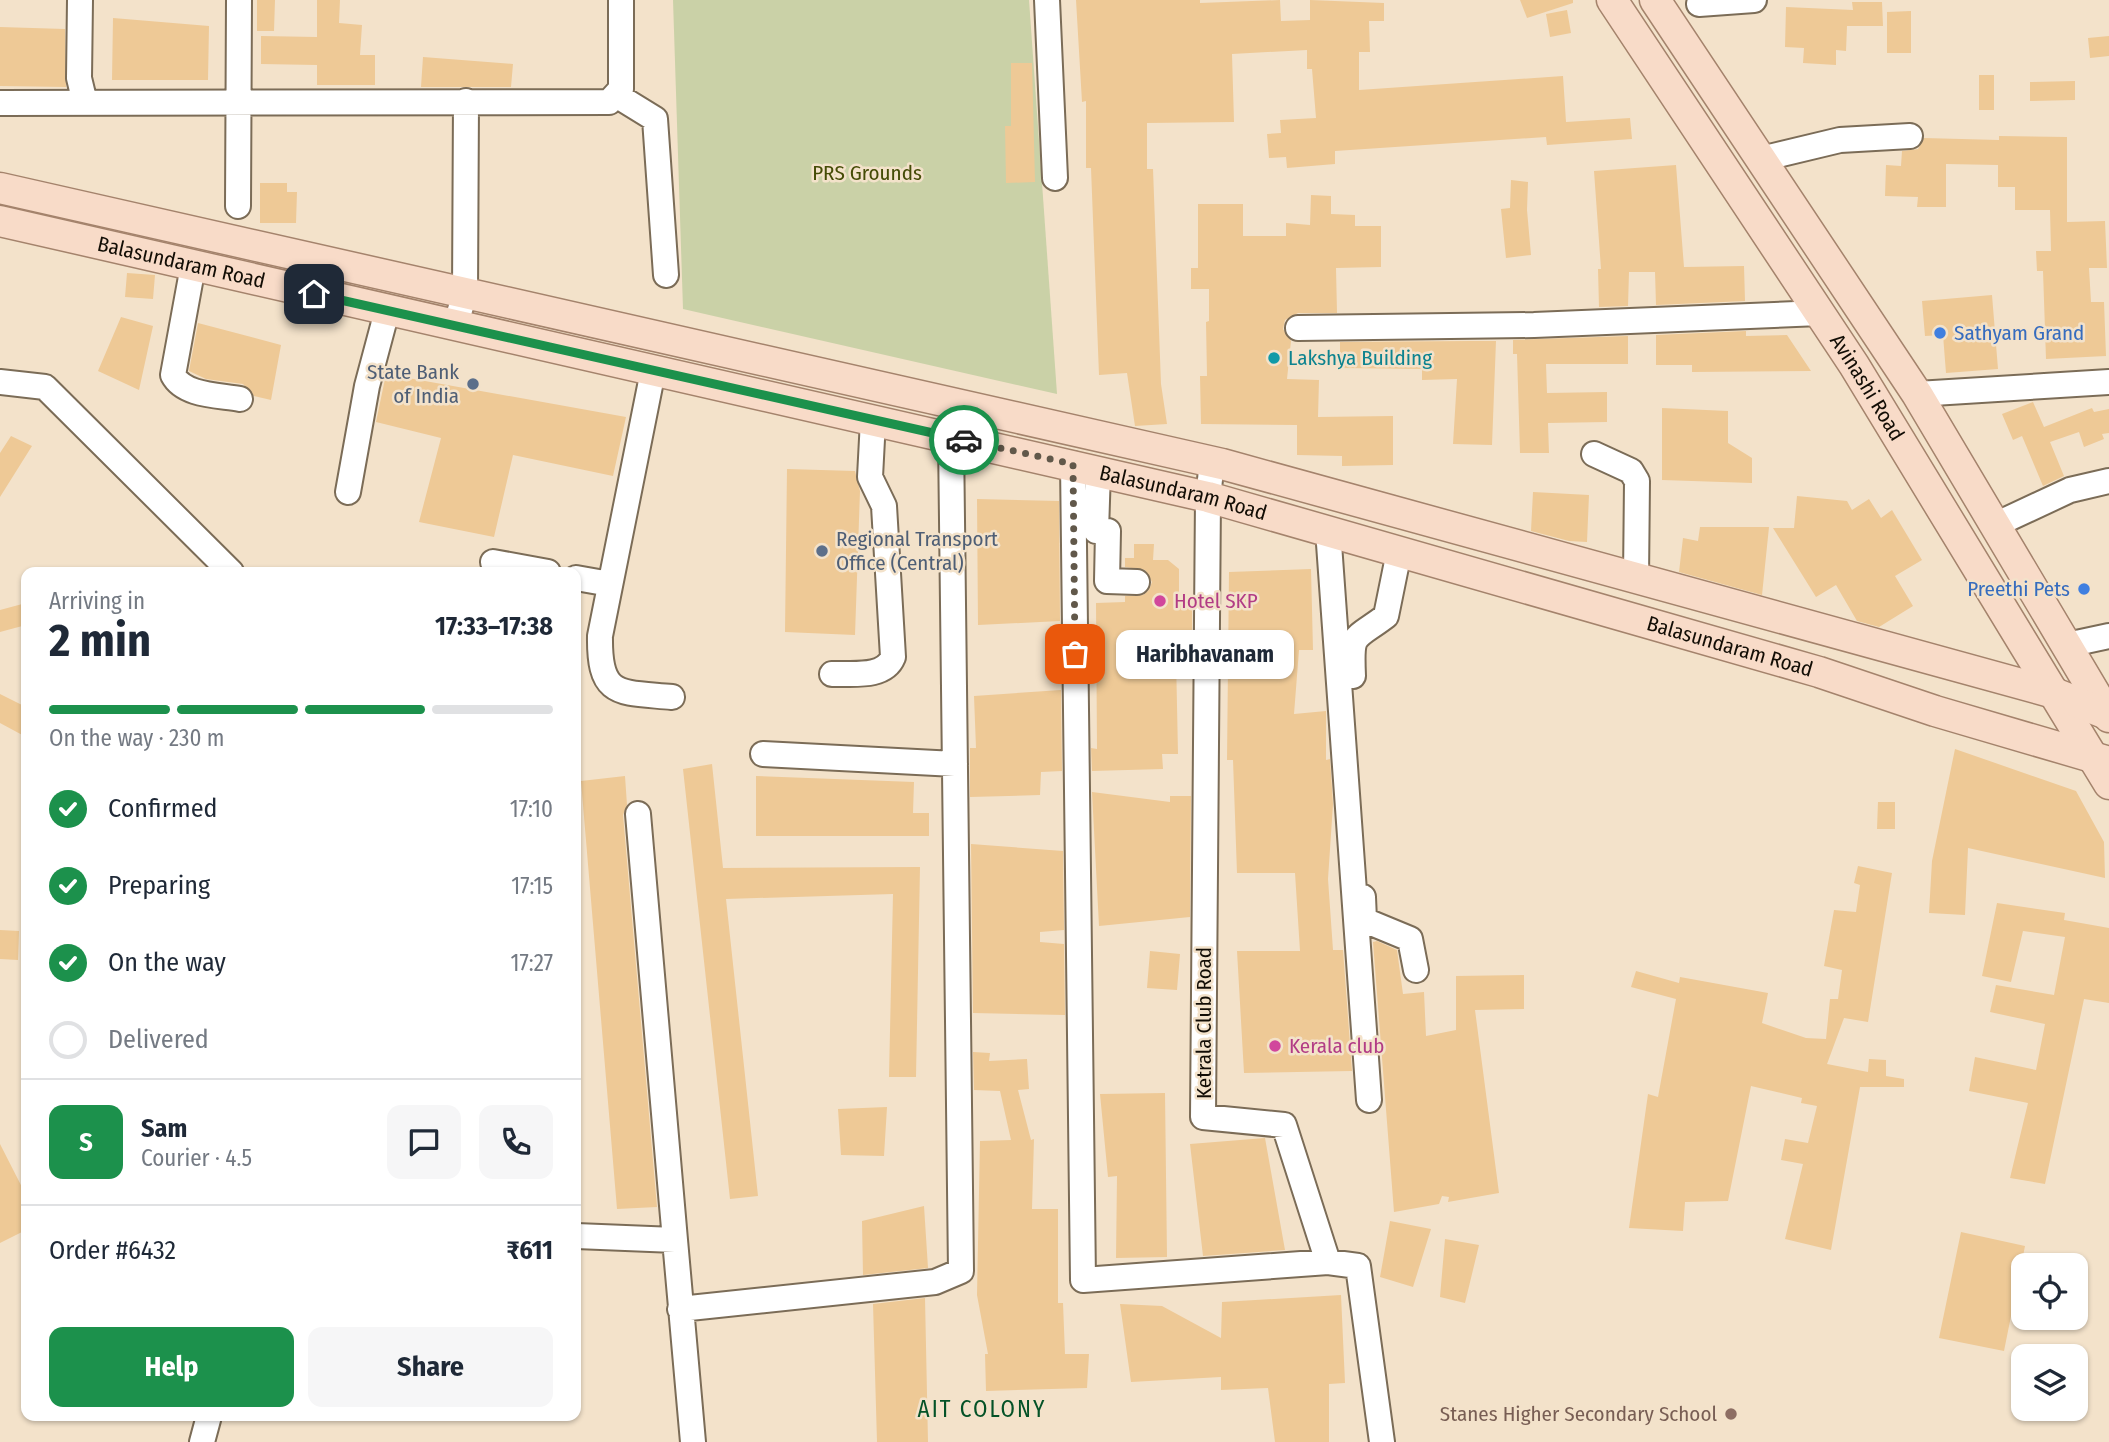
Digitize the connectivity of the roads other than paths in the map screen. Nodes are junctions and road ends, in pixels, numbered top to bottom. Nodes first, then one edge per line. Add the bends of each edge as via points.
1 (80, 0) edge
2 (239, 0) edge
3 (621, 0) edge
4 (1047, 0) edge
5 (1612, 0) edge
6 (1655, 0) edge
7 (1754, 0) edge
8 (1699, 4) dead end
9 (615, 95) junction
10 (466, 101) junction
11 (240, 102) junction
12 (0, 103) edge
13 (85, 103) junction
14 (1910, 136) dead end
15 (1760, 159) junction
16 (1055, 178) dead end
17 (0, 187) edge
18 (238, 206) dead end
19 (0, 221) edge
20 (193, 266) junction
21 (666, 275) dead end
22 (465, 294) junction
23 (387, 311) junction
24 (1820, 313) junction
25 (455, 326) junction
26 (1298, 328) dead end
27 (653, 371) junction
28 (0, 382) edge
29 (2109, 382) edge
30 (889, 388) junction
31 (1917, 394) junction
32 (240, 399) dead end
33 (878, 421) junction
34 (951, 437) junction
35 (1594, 453) dead end
36 (1212, 462) junction
37 (1085, 467) junction
38 (2109, 481) edge
39 (348, 492) dead end
40 (1208, 496) junction
41 (1995, 525) junction
42 (1328, 530) junction
43 (1399, 552) junction
44 (493, 562) dead end
45 (227, 567) edge
46 (520, 567) edge
47 (581, 579) edge
48 (1636, 579) junction
49 (1137, 582) dead end
50 (610, 584) junction
51 (2109, 636) edge
52 (2067, 645) junction
53 (832, 674) dead end
54 (2054, 693) junction
55 (672, 697) dead end
56 (2109, 716) edge
57 (763, 754) dead end
58 (2101, 760) edge
59 (955, 764) junction
60 (2109, 784) edge
61 (638, 814) dead end
62 (1416, 970) dead end
63 (1369, 1101) dead end
64 (581, 1237) edge
65 (675, 1240) junction
66 (1328, 1262) junction
67 (680, 1309) junction
68 (208, 1421) edge
69 (202, 1442) edge
70 (693, 1442) edge
71 (1382, 1442) edge

1 - 13 street via 79,78
2 - 11 street
3 - 9 street via 621,89
4 - 16 street
5 - 24 main road, Avinashi Road
6 - 15 main road, Avinashi Road
7 - 8 street
9 - 10 street via 609,102 590,103
9 - 21 street via 655,119
10 - 11 street
10 - 22 street
11 - 13 street
11 - 18 street
12 - 13 street
14 - 15 street via 1840,140
15 - 31 main road, Avinashi Road
17 - 22 main road, Balasundaram Road
19 - 20 main road, Balasundaram Road
20 - 23 main road, Balasundaram Road
20 - 32 street via 173,375 178,384 192,390
22 - 25 street
22 - 30 main road, Balasundaram Road
23 - 25 main road, Balasundaram Road
23 - 39 street via 367,386
24 - 26 street via 1534,325
24 - 54 main road, Avinashi Road
25 - 27 main road, Balasundaram Road
27 - 33 main road, Balasundaram Road
27 - 50 street
28 - 45 street via 45,387
29 - 31 street
30 - 33 main road
30 - 36 main road, Balasundaram Road
31 - 41 main road, Avinashi Road
33 - 34 main road, Balasundaram Road
33 - 53 street via 870,477 884,506 892,657 886,668 874,672
34 - 37 main road, Balasundaram Road
34 - 59 street
35 - 48 street via 1631,471 1637,481
36 - 40 street
36 - 48 main road, Balasundaram Road
37 - 40 main road, Balasundaram Road
37 - 49 street via 1096,531 1108,531 1107,581
37 - 66 street via 1083,1280
38 - 41 street via 2070,490
40 - 42 main road, Balasundaram Road
40 - 66 street, Ketrala Club Road via 1203,1117 1284,1125
41 - 52 main road, Avinashi Road
42 - 43 main road, Balasundaram Road
42 - 63 street
43 - 58 main road, Balasundaram Road via 1819,672
43 - 62 street via 1386,616 1358,632 1352,645 1359,846 1364,920 1410,939
44 - 46 street
47 - 50 street
48 - 54 main road, Balasundaram Road
50 - 55 street via 600,636 603,678 630,693
51 - 52 street
52 - 56 main road, Avinashi Road
54 - 56 main road, Balasundaram Road
54 - 58 main road, Avinashi Road
57 - 59 street
58 - 60 main road, Avinashi Road
59 - 67 street via 961,1271 935,1282
61 - 65 street
64 - 65 street
65 - 67 street
66 - 71 street via 1358,1266
67 - 70 street
68 - 69 street

